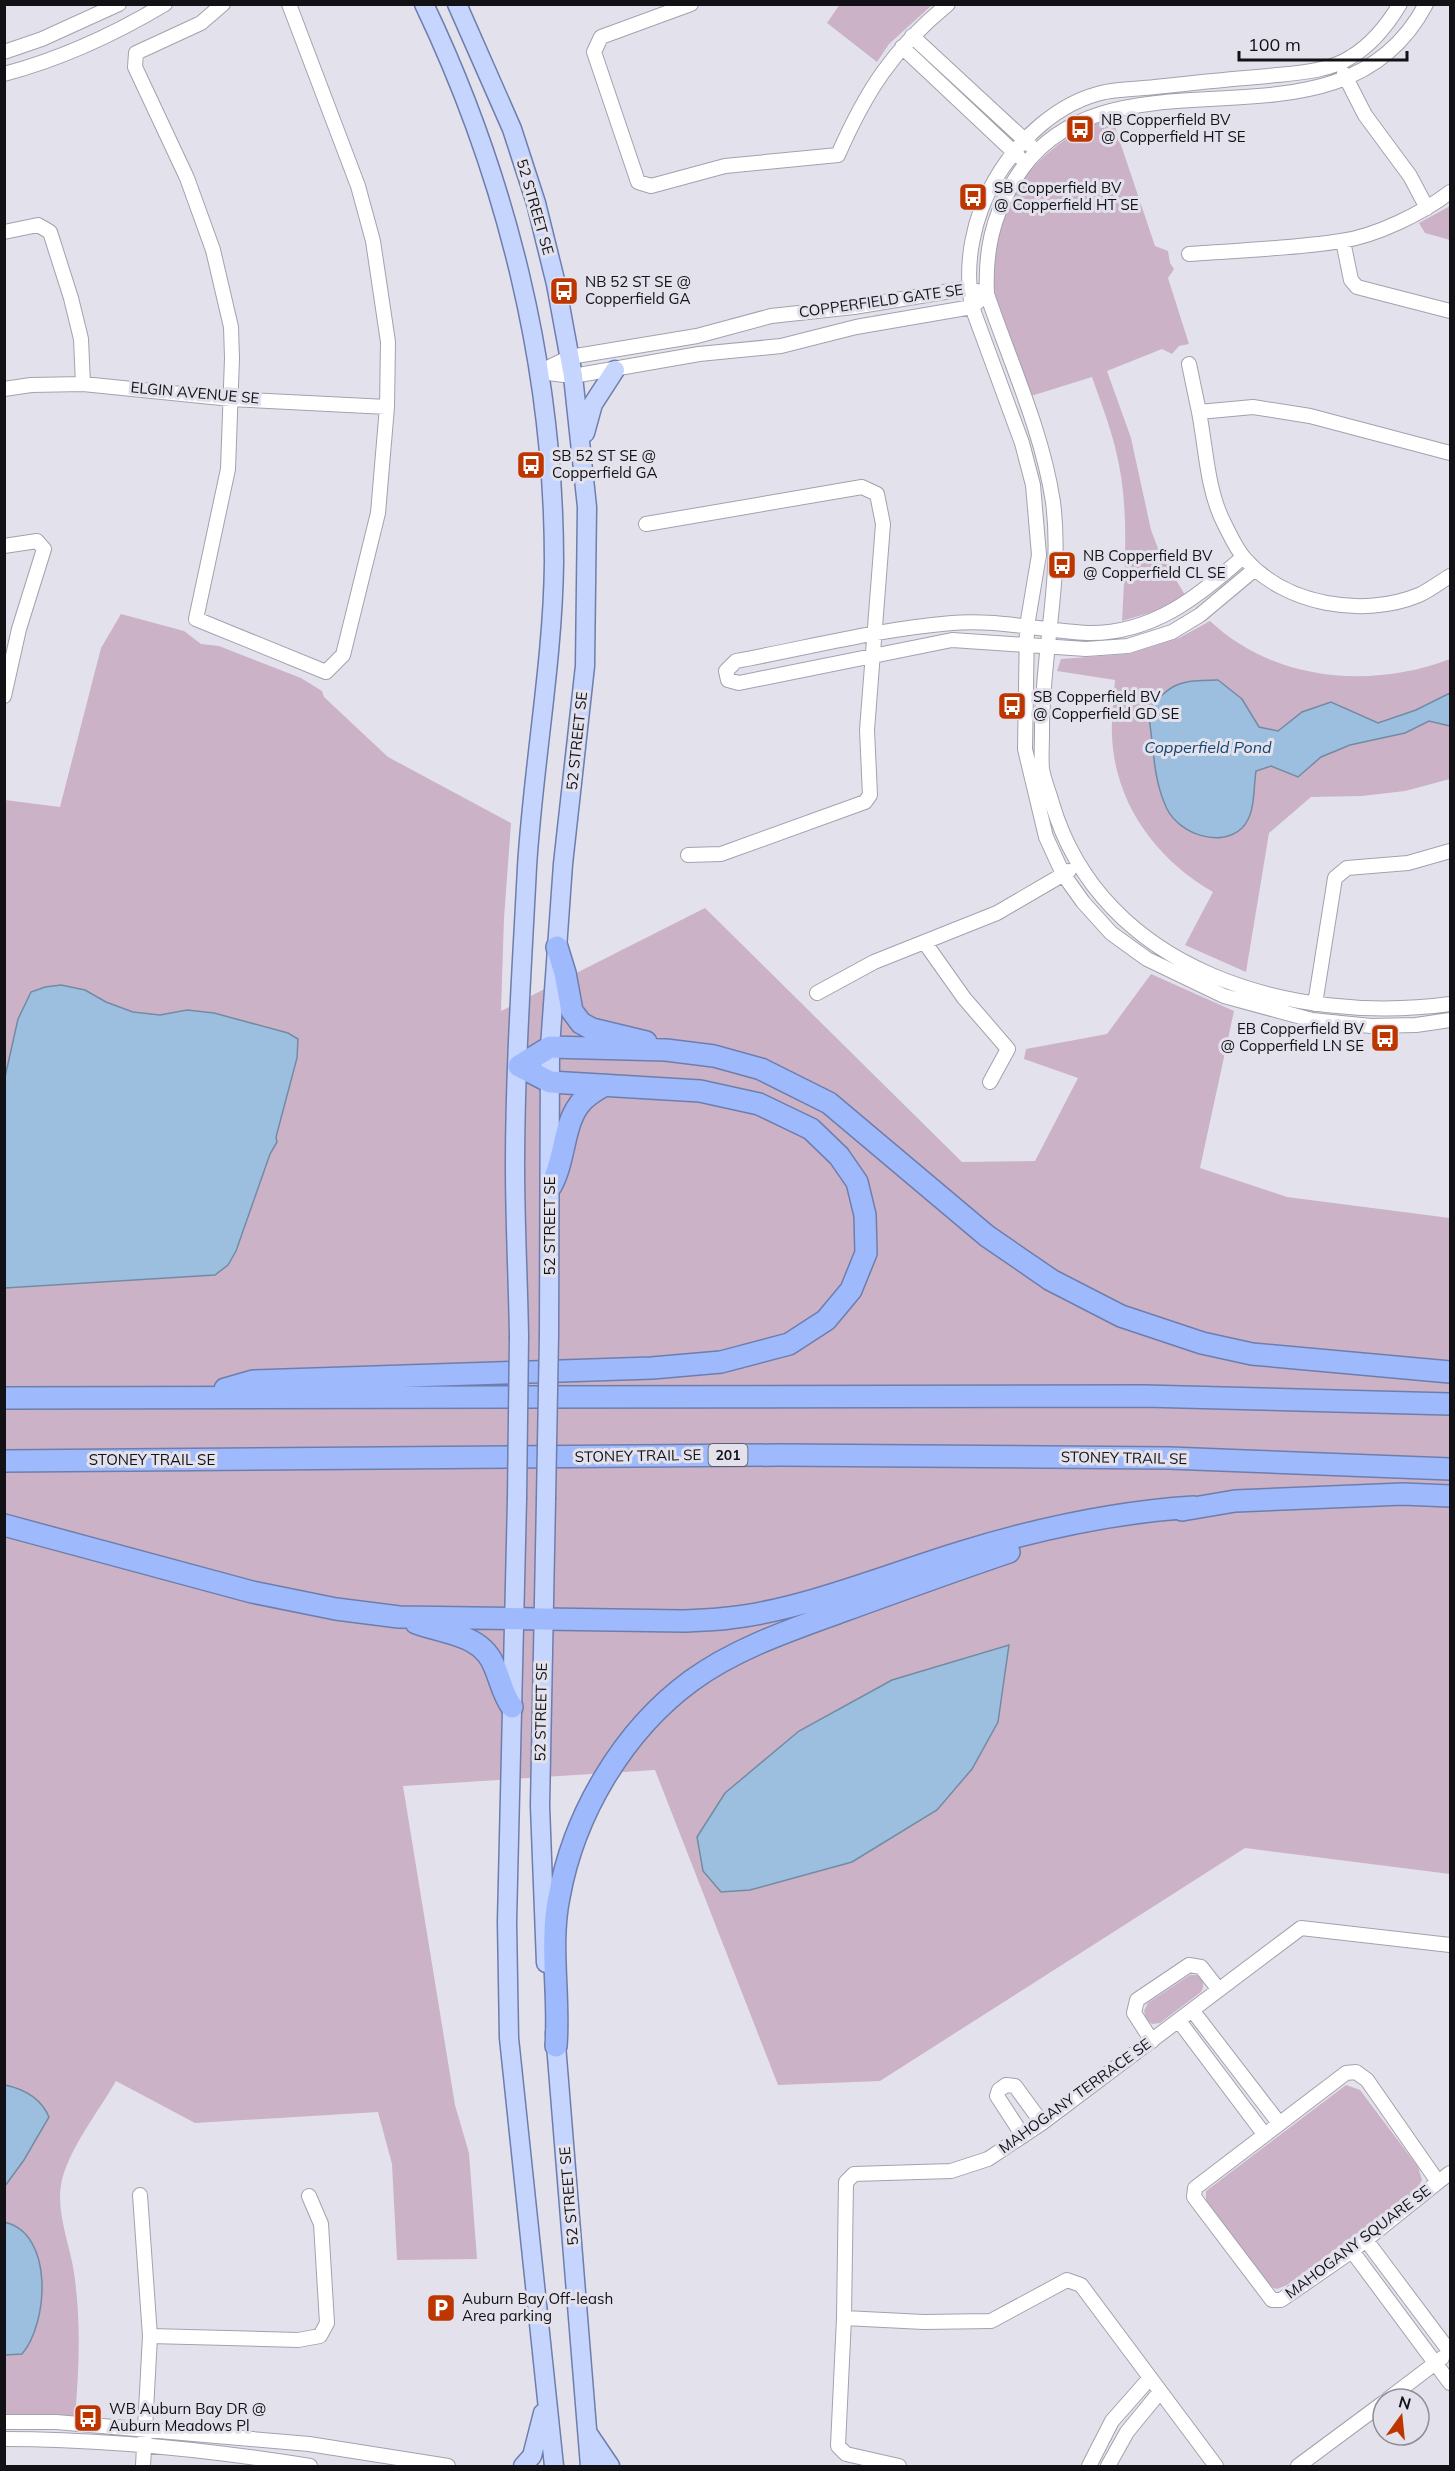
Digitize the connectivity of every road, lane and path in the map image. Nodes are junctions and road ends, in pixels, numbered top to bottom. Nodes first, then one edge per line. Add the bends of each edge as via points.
1 (165, 4) edge
2 (223, 4) edge
3 (289, 4) edge
4 (424, 4) edge
5 (457, 4) edge
6 (691, 4) edge
7 (948, 4) edge
8 (1400, 4) edge
9 (1426, 4) edge
10 (111, 7) edge
11 (119, 31) junction
12 (912, 36) junction
13 (902, 47) junction
14 (4, 52) edge
15 (1338, 64) junction
16 (4, 74) edge
17 (1347, 80) junction
18 (966, 87) junction
19 (955, 98) junction
20 (1024, 139) junction
21 (1036, 151) junction
22 (1013, 152) junction
23 (1026, 162) junction
24 (1450, 192) edge
25 (1427, 208) junction
26 (4, 232) edge
27 (1343, 241) junction
28 (1189, 254) dead end
29 (969, 288) junction
30 (987, 294) junction
31 (972, 307) junction
32 (1450, 311) edge
33 (570, 357) junction
34 (1189, 363) dead end
35 (615, 370) junction
36 (539, 372) junction
37 (573, 376) junction
38 (83, 384) junction
39 (4, 389) edge
40 (231, 399) junction
41 (387, 407) junction
42 (1200, 412) junction
43 (582, 444) junction
44 (1041, 447) junction
45 (1024, 453) junction
46 (1450, 453) edge
47 (646, 524) dead end
48 (4, 546) edge
49 (1243, 557) junction
50 (1256, 569) junction
51 (1450, 576) edge
52 (1027, 626) junction
53 (1048, 628) junction
54 (875, 635) junction
55 (1026, 645) junction
56 (1047, 646) junction
57 (872, 655) junction
58 (4, 696) edge
59 (1450, 851) edge
60 (688, 855) dead end
61 (1078, 865) junction
62 (1063, 874) junction
63 (925, 943) junction
64 (557, 947) junction
65 (817, 993) dead end
66 (1315, 1004) junction
67 (1450, 1004) edge
68 (1450, 1020) edge
69 (550, 1047) junction
70 (666, 1050) junction
71 (519, 1066) junction
72 (550, 1082) junction
73 (990, 1082) dead end
74 (606, 1085) junction
75 (551, 1186) junction
76 (1450, 1372) edge
77 (202, 1396) junction
78 (4, 1398) edge
79 (1450, 1404) edge
80 (4, 1461) edge
81 (1450, 1469) edge
82 (1450, 1496) edge
83 (1194, 1507) junction
84 (4, 1525) edge
85 (399, 1617) junction
86 (513, 1619) junction
87 (543, 1619) junction
88 (512, 1707) junction
89 (1450, 1945) edge
90 (1219, 1990) junction
91 (1192, 2010) junction
92 (1179, 2020) junction
93 (1152, 2040) junction
94 (556, 2046) junction
95 (1279, 2122) junction
96 (1042, 2123) junction
97 (1264, 2134) junction
98 (1023, 2136) junction
99 (1450, 2173) edge
100 (1438, 2182) junction
101 (140, 2195) dead end
102 (309, 2196) dead end
103 (1366, 2240) junction
104 (1352, 2251) junction
105 (844, 2318) junction
106 (150, 2336) junction
107 (1450, 2352) edge
108 (1436, 2363) junction
109 (1149, 2379) junction
110 (1450, 2383) edge
111 (1404, 2387) edge
112 (1159, 2393) junction
113 (546, 2400) junction
114 (1371, 2412) edge
115 (4, 2422) edge
116 (146, 2428) junction
117 (588, 2433) junction
118 (4, 2439) edge
119 (309, 2444) junction
120 (144, 2446) junction
121 (143, 2466) edge
122 (308, 2466) edge
123 (448, 2466) edge
124 (523, 2466) edge
125 (554, 2466) edge
126 (590, 2466) edge
127 (610, 2466) edge
128 (899, 2466) edge
129 (1089, 2466) edge
130 (1108, 2466) edge
131 (1216, 2466) edge
132 (1298, 2466) edge

1 - 11 street
2 - 40 street via 201,23 136,53 135,67 187,178 213,250 231,327
3 - 41 street via 358,186 373,241 388,342
4 - 36 main road, 52 STREET SE via 477,131 519,267
5 - 33 main road, 52 STREET SE via 513,129 536,203
6 - 13 street via 601,38 594,52 638,182 651,186 725,166 838,155 857,111
7 - 12 street
8 - 15 street via 1368,44
9 - 17 street via 1381,57
10 - 11 street
10 - 14 street
11 - 16 street
12 - 13 street
12 - 18 street
13 - 19 street
15 - 17 street
15 - 20 street via 1293,73 1104,92 1067,108
17 - 21 street via 1296,92 1112,109 1072,124
17 - 25 street via 1365,115 1410,177
18 - 19 street
18 - 20 street
19 - 22 street
20 - 21 street
20 - 22 street
21 - 23 street
22 - 23 street
22 - 29 street via 985,197 977,220
23 - 30 street via 992,225
24 - 25 street
25 - 27 street
26 - 38 street via 38,225 50,232 81,339
27 - 28 street
27 - 32 street via 1357,287
29 - 30 street, COPPERFIELD GATE SE
29 - 31 street
29 - 33 street, COPPERFIELD GATE SE via 771,316 698,336
30 - 31 street, COPPERFIELD GATE SE
30 - 44 street
31 - 35 street, COPPERFIELD GATE SE via 856,327 781,346 699,354
31 - 45 street
33 - 36 street, COPPERFIELD GATE SE
33 - 37 main road, 52 STREET SE
34 - 42 street
35 - 37 street, COPPERFIELD GATE SE
35 - 43 main road via 592,404
36 - 37 street, COPPERFIELD GATE SE
36 - 71 main road, 52 STREET SE via 552,476 554,566 528,864
37 - 43 main road, 52 STREET SE
38 - 39 street, ELGIN AVENUE SE
38 - 40 street, ELGIN AVENUE SE
40 - 41 street, ELGIN AVENUE SE
40 - 41 street via 228,469 196,619 326,672 343,655 378,513
42 - 46 street via 1253,407 1310,416
42 - 49 street via 1213,492 1223,521
43 - 64 main road, 52 STREET SE via 588,550 585,666
44 - 45 street
44 - 53 street via 1053,502 1056,547
45 - 52 street via 1033,485 1039,555
47 - 54 street via 862,487 877,495 883,524
48 - 58 street via 37,541 44,549 19,629
49 - 50 street
49 - 53 street via 1212,585 1167,616 1125,630 1089,633
50 - 51 street via 1288,591 1334,605 1372,606 1419,595
50 - 56 street via 1200,615 1172,632 1128,646
52 - 53 street
52 - 54 street via 953,623
52 - 55 street
53 - 56 street
54 - 57 street
54 - 57 street via 736,661 726,671 728,680 739,683
55 - 56 street
55 - 57 street via 952,640
55 - 62 street via 1025,749 1046,837
56 - 61 street via 1041,698 1042,770 1059,827
57 - 60 street via 867,730 870,795 865,802 721,854
59 - 66 street via 1408,862 1347,868 1335,878
61 - 62 street
61 - 66 street via 1115,913 1166,952 1228,982
62 - 63 street via 997,913
62 - 68 street via 1111,933 1147,960 1224,996 1312,1020 1359,1025 1416,1025
63 - 65 street via 874,962
63 - 73 street via 964,998 1008,1049
64 - 69 main road, 52 STREET SE
64 - 70 highway via 572,1011 581,1023 592,1029 636,1037
66 - 67 street via 1371,1008
69 - 70 highway
69 - 71 highway
69 - 72 main road, 52 STREET SE
70 - 76 highway via 714,1056 761,1069 821,1099 872,1137 987,1236 1051,1280 1121,1316 1202,1343 1252,1354
71 - 72 highway
71 - 86 main road, 52 STREET SE, bridge
72 - 74 highway
72 - 75 main road, 52 STREET SE
74 - 75 highway via 580,1103 574,1114 560,1170
74 - 77 highway via 700,1091 759,1104 811,1129 839,1156 857,1182 865,1215 866,1253 851,1290 826,1320 789,1344 721,1362 652,1368 253,1381
75 - 87 main road, 52 STREET SE, bridge
77 - 78 highway
77 - 79 highway via 1144,1396
80 - 81 highway, STONEY TRAIL SE / 201 via 780,1455 1168,1458
82 - 83 highway via 1403,1494 1235,1501
83 - 87 highway via 1088,1520 1013,1537 784,1608 730,1618
83 - 94 highway via 1017,1550 935,1577 781,1634 691,1681 629,1742 603,1780 576,1835 558,1897
84 - 85 highway via 252,1592 336,1610
85 - 86 highway
85 - 88 highway via 464,1637 486,1650
86 - 87 highway
86 - 88 main road, 52 STREET SE
87 - 94 main road, 52 STREET SE via 540,1806 545,1948
88 - 113 main road, 52 STREET SE via 507,1922 509,2038
89 - 90 street, MAHOGANY TERRACE SE via 1301,1929
90 - 91 street, MAHOGANY TERRACE SE
90 - 93 street via 1201,1967 1189,1965 1137,2000 1134,2013
91 - 92 street, MAHOGANY TERRACE SE
91 - 95 street
92 - 93 street, MAHOGANY TERRACE SE
92 - 97 street
93 - 96 street, MAHOGANY TERRACE SE
94 - 117 main road, 52 STREET SE
95 - 97 street, MAHOGANY SQUARE SE
95 - 100 street, MAHOGANY SQUARE SE via 1346,2073 1356,2072 1366,2080
96 - 98 street, MAHOGANY TERRACE SE
96 - 98 street via 1015,2086 1006,2085 997,2096
97 - 104 street, MAHOGANY SQUARE SE via 1195,2188 1194,2197 1272,2300 1281,2300
98 - 105 street, MAHOGANY TERRACE SE via 988,2159 951,2171 854,2174 846,2182
99 - 100 street
100 - 103 street, MAHOGANY SQUARE SE
101 - 106 street
102 - 106 street via 321,2224 327,2323 320,2336 298,2340
103 - 104 street, MAHOGANY SQUARE SE
103 - 107 street
104 - 108 street
105 - 109 street via 991,2321 1067,2280 1081,2284
105 - 128 street, MAHOGANY TERRACE SE via 838,2446 846,2454
106 - 116 street
107 - 108 street
108 - 110 street
108 - 111 street
109 - 112 street
109 - 129 street via 1112,2421
112 - 130 street via 1127,2432
112 - 131 street
113 - 124 main road via 532,2456
113 - 125 main road, 52 STREET SE
114 - 132 street
115 - 116 street via 56,2421
116 - 119 street
116 - 120 street
117 - 126 main road, 52 STREET SE
117 - 127 main road
118 - 120 street
119 - 122 street
119 - 123 street
120 - 121 street
120 - 122 street

